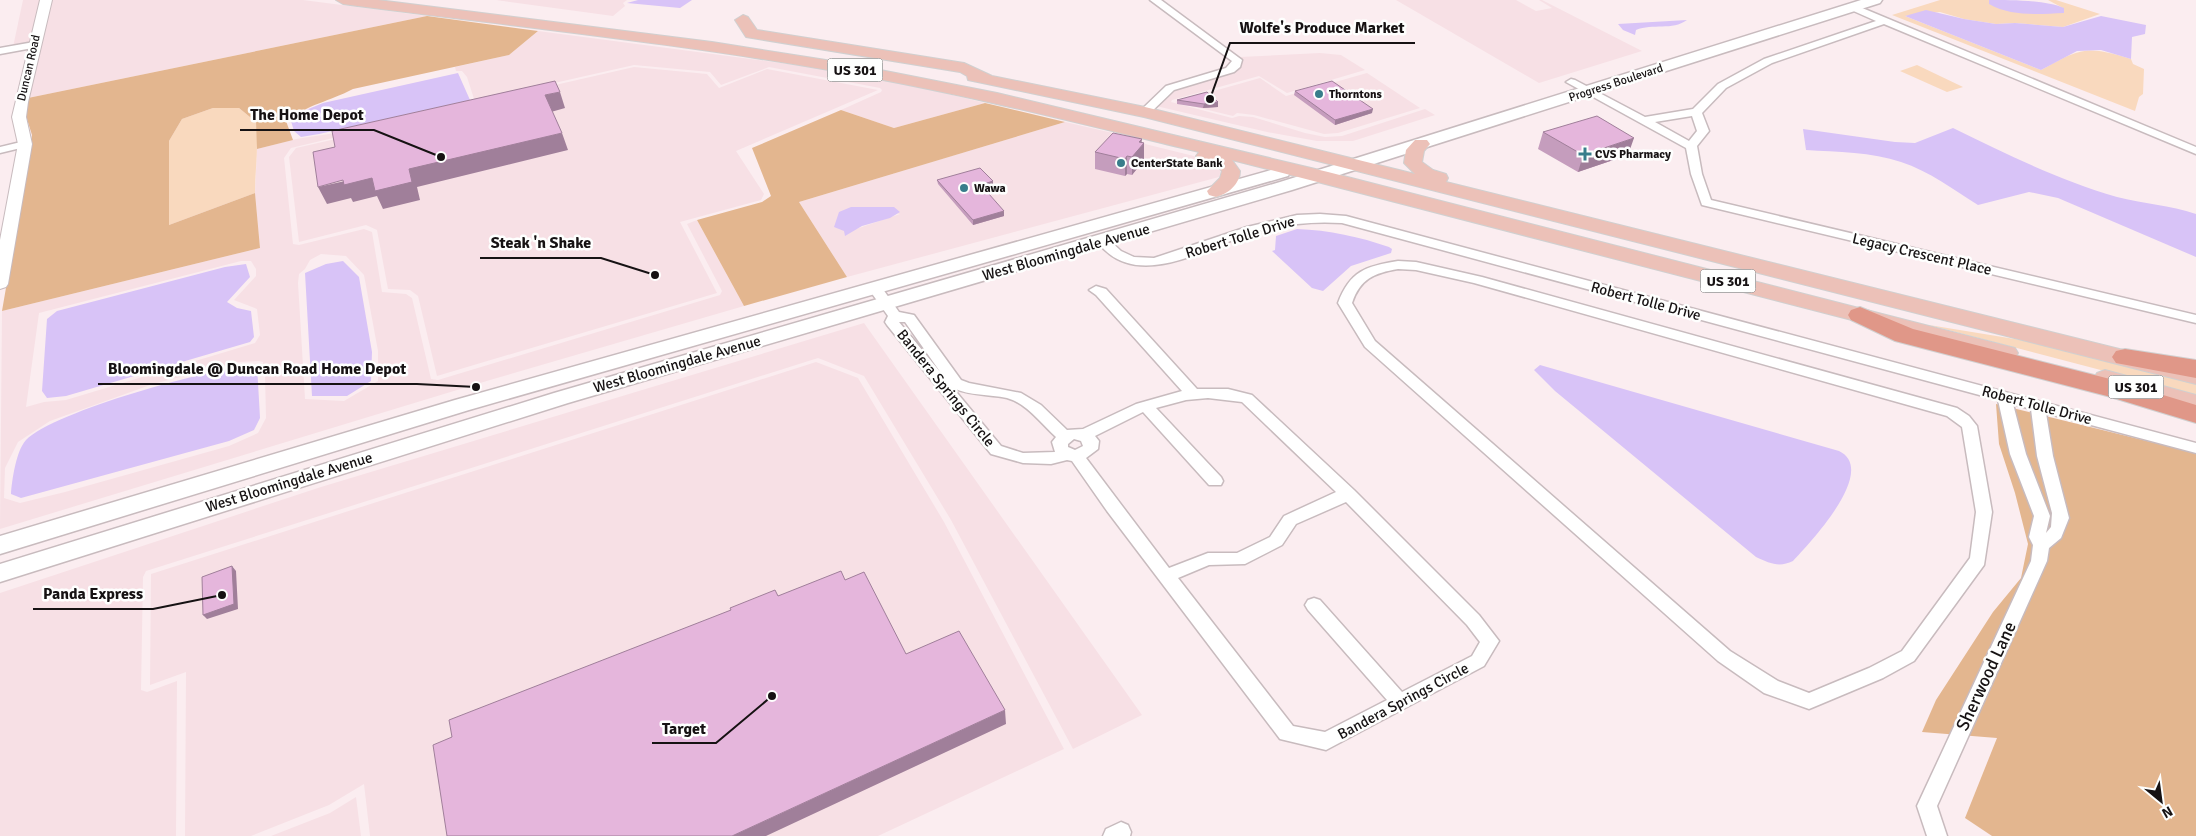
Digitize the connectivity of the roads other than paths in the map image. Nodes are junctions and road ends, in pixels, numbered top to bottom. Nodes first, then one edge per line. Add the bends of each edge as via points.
1 (46, 0) edge
2 (343, 0) edge
3 (434, 0) edge
4 (1155, 0) edge
5 (1874, 0) edge
6 (1830, 2) edge
7 (1852, 7) junction
8 (456, 14) junction
9 (743, 20) dead end
10 (1884, 21) junction
11 (1745, 29) junction
12 (725, 36) junction
13 (34, 45) junction
14 (712, 47) junction
15 (0, 51) edge
16 (940, 70) junction
17 (988, 80) junction
18 (1571, 82) junction
19 (1618, 82) junction
20 (1589, 92) junction
21 (997, 98) junction
22 (1145, 112) junction
23 (1696, 112) junction
24 (1643, 122) junction
25 (1117, 125) junction
26 (25, 144) junction
27 (1421, 144) junction
28 (1691, 146) junction
29 (0, 150) edge
30 (2196, 152) edge
31 (1356, 164) junction
32 (1317, 168) junction
33 (1264, 178) joint
34 (1216, 191) junction
35 (1103, 241) junction
36 (1425, 242) junction
37 (1416, 266) junction
38 (1770, 268) junction
39 (0, 280) edge
40 (1096, 290) dead end
41 (886, 302) junction
42 (1860, 315) junction
43 (2196, 319) edge
44 (2037, 335) junction
45 (2125, 357) junction
46 (2196, 369) edge
47 (2196, 376) edge
48 (1193, 394) junction
49 (2004, 396) junction
50 (2196, 403) edge
51 (462, 405) junction
52 (2038, 405) junction
53 (1147, 407) junction
54 (2196, 414) edge
55 (462, 428) junction
56 (1085, 435) junction
57 (1064, 436) junction
58 (2196, 448) edge
59 (1072, 455) junction
60 (1215, 481) dead end
61 (1348, 494) junction
62 (0, 545) edge
63 (2041, 545) junction
64 (0, 573) edge
65 (1166, 576) junction
66 (1314, 605) dead end
67 (1400, 702) junction
68 (1938, 836) edge

1 - 13 street, Duncan Road
2 - 8 main road, US 301
3 - 12 main road, US 301
4 - 22 street via 1237,60 1230,70 1170,88
5 - 7 main road, Progress Boulevard
6 - 7 main road
6 - 11 main road, Progress Boulevard
7 - 10 street
7 - 19 main road, Progress Boulevard
8 - 12 main road via 498,14 698,39
8 - 14 main road, US 301
9 - 17 main road via 752,34 964,68
10 - 23 street via 1768,61 1722,86
10 - 30 street
11 - 18 main road, Progress Boulevard
11 - 19 main road via 1741,37 1622,77
12 - 16 main road, US 301
13 - 15 street
13 - 26 street, Duncan Road via 19,113
14 - 16 main road via 740,44 905,69
14 - 21 main road, US 301 via 852,69
16 - 17 main road, US 301
17 - 22 main road, US 301
18 - 20 street
18 - 32 main road, Progress Boulevard
19 - 20 main road, Progress Boulevard
20 - 24 street
20 - 27 main road, Progress Boulevard
21 - 25 main road, US 301
21 - 32 main road via 1044,99 1260,151
22 - 32 main road, US 301
23 - 24 street
23 - 28 street via 1703,131
24 - 28 street
25 - 32 main road, US 301
25 - 34 main road via 1135,138 1227,164 1231,177
26 - 29 street
26 - 39 street, Duncan Road
27 - 31 main road, Progress Boulevard
27 - 38 main road via 1415,150 1413,163 1426,174 1719,248
28 - 43 street, Legacy Crescent Place via 1706,202
31 - 32 main road
31 - 38 main road, US 301
32 - 33 main road
32 - 35 main road, West Bloomingdale Avenue
32 - 42 main road, US 301
32 - 44 main road via 1398,184 1930,320
33 - 34 main road, West Bloomingdale Avenue
34 - 41 main road, West Bloomingdale Avenue
35 - 36 street, Robert Tolle Drive via 1123,260 1148,264 1281,221 1322,217
35 - 41 main road, West Bloomingdale Avenue
36 - 37 street
36 - 49 street, Robert Tolle Drive
37 - 37 street via 1952,412 1969,426 1984,512 1978,560 1908,656 1809,701 1771,687 1724,656 1370,344 1346,303 1350,286 1363,274 1385,267
38 - 44 main road, US 301
40 - 48 street
41 - 51 main road, West Bloomingdale Avenue
41 - 55 main road, West Bloomingdale Avenue
41 - 57 street, Bandera Springs Circle via 909,318 956,383 963,388 1018,397 1037,409
41 - 59 street, Bandera Springs Circle via 892,322 996,450 1023,458 1052,459
42 - 50 main road, US 301
42 - 54 highway via 1904,334
44 - 45 main road, US 301
45 - 46 highway
45 - 47 main road, US 301
48 - 53 street, Bandera Springs Circle via 1174,396
48 - 61 street, Bandera Springs Circle via 1237,394 1247,398
49 - 52 street, Robert Tolle Drive
49 - 63 street, Sherwood Lane via 2018,454 2042,516 2038,537
51 - 55 main road
51 - 62 main road, West Bloomingdale Avenue
52 - 58 street, Robert Tolle Drive
52 - 63 street, Sherwood Lane via 2060,513 2056,531 2050,541
53 - 56 street, Bandera Springs Circle via 1101,425
53 - 60 street
55 - 64 main road, West Bloomingdale Avenue
56 - 57 street
56 - 59 street via 1091,441 1090,449
57 - 59 street via 1059,445
59 - 65 street, Bandera Springs Circle
61 - 65 street via 1290,520 1276,541 1239,559 1208,559
61 - 67 street, Bandera Springs Circle via 1490,641 1478,661
63 - 68 street, Sherwood Lane via 2039,560 1927,806
65 - 67 street, Bandera Springs Circle via 1287,733 1326,742
66 - 67 street

